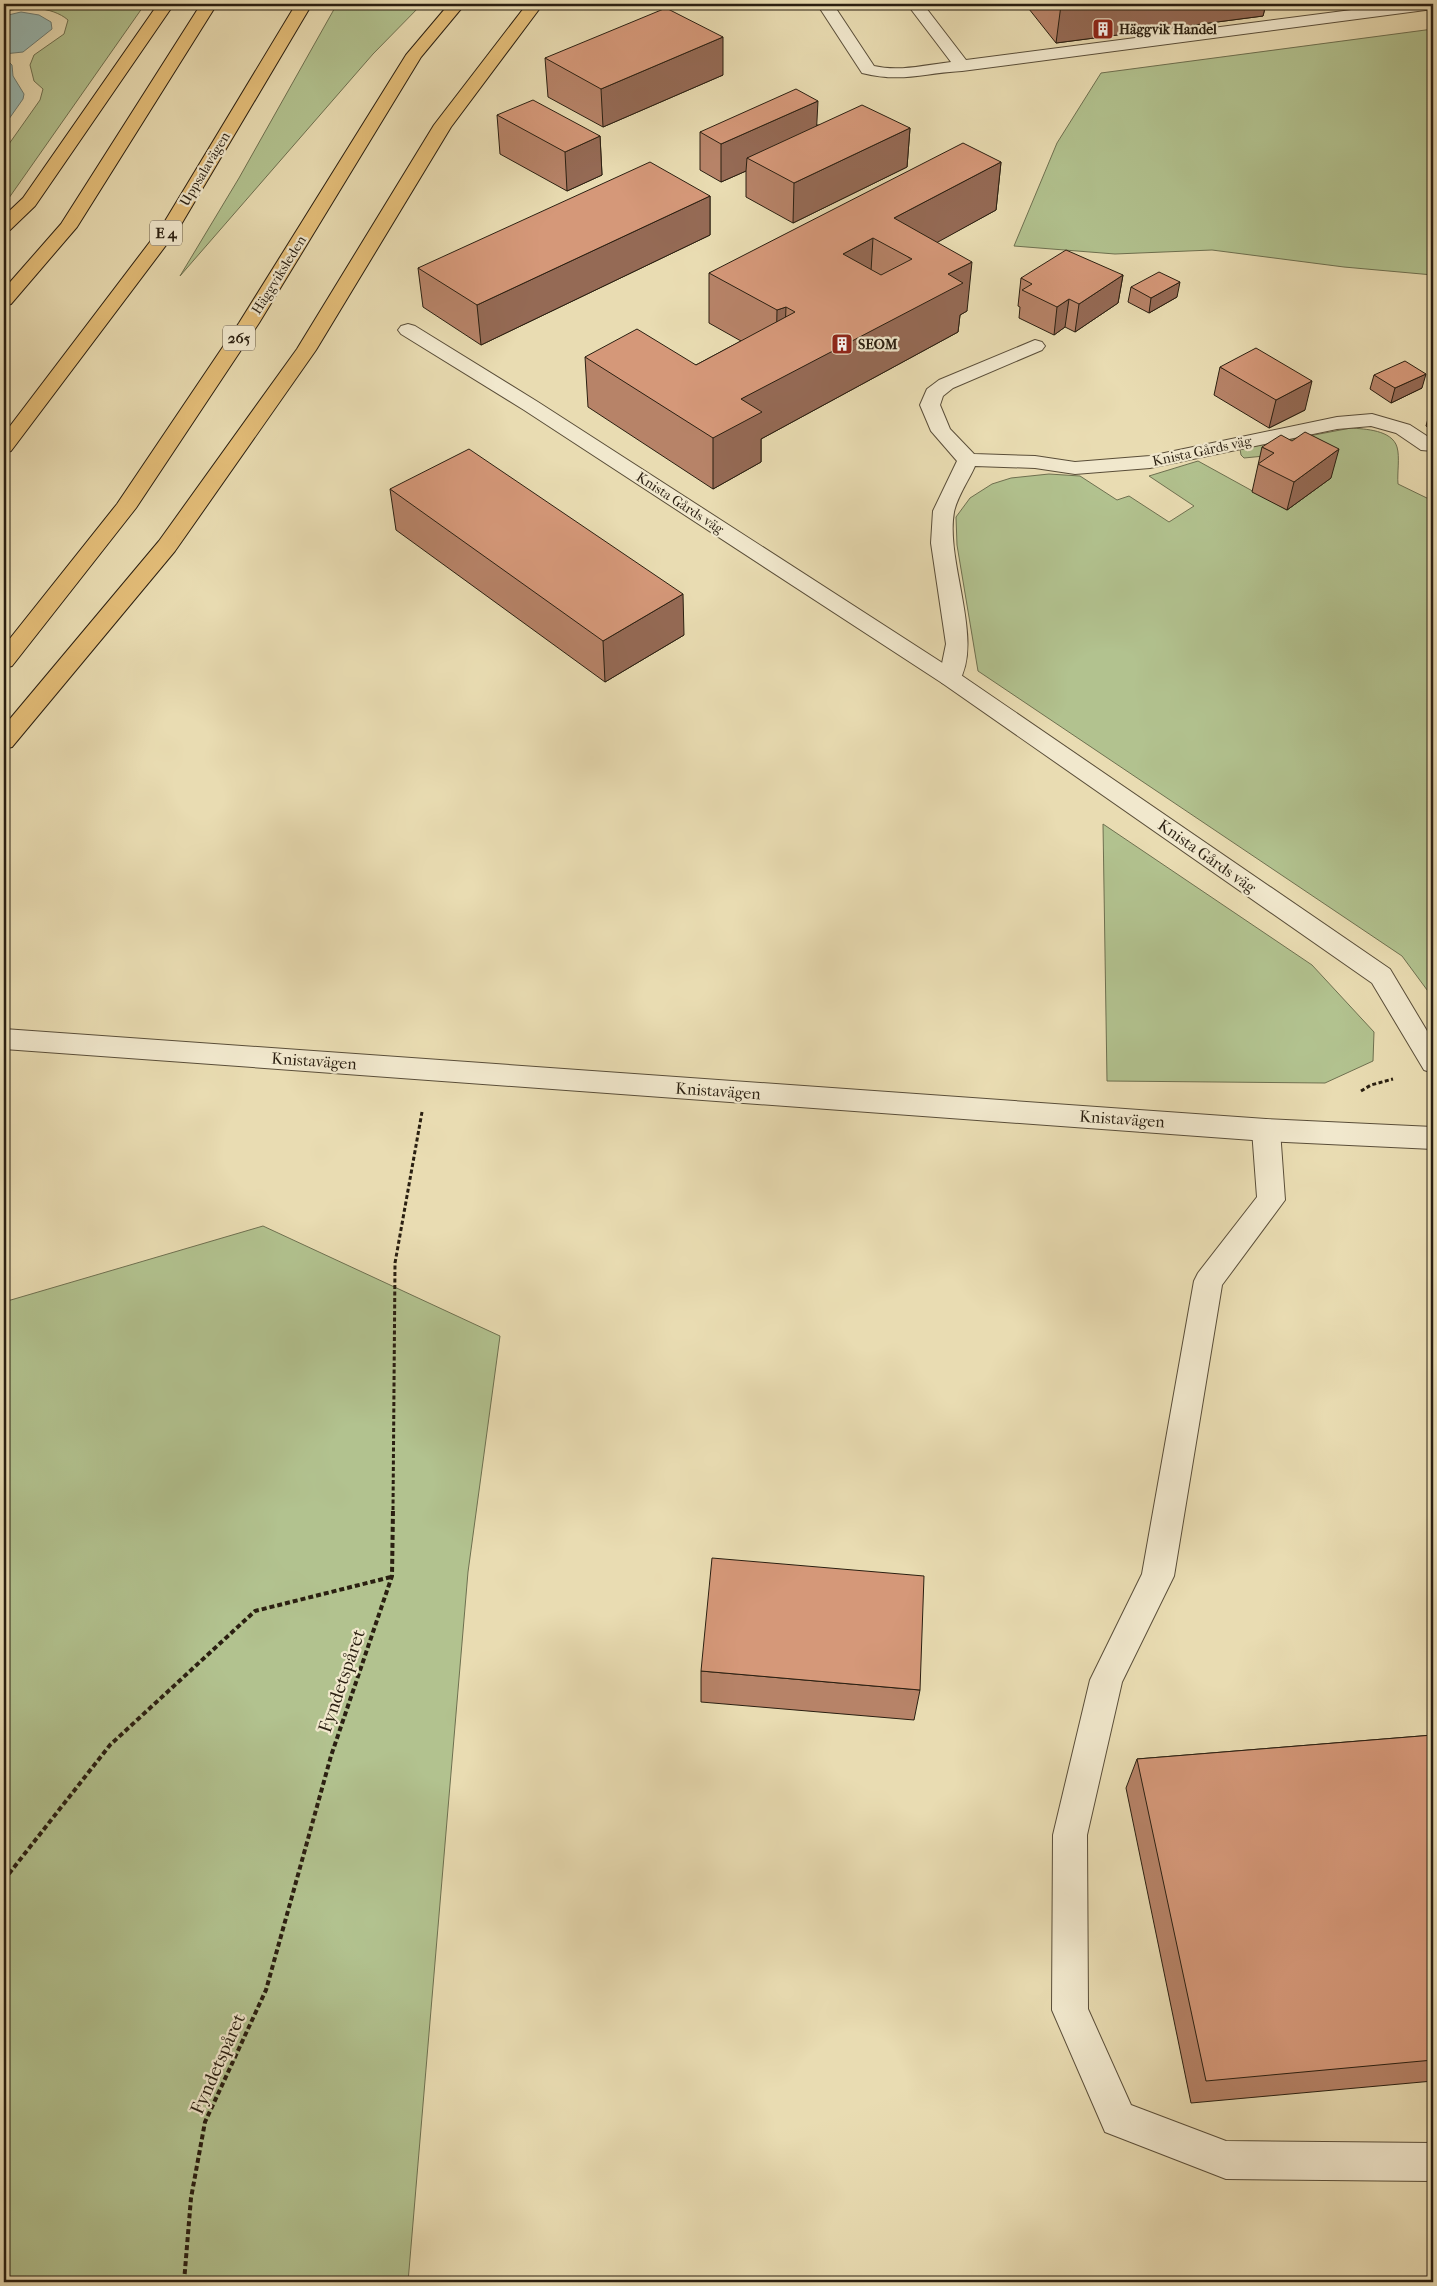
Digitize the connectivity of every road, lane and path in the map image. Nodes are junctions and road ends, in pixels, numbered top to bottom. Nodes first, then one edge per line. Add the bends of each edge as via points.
1 (166, 4) edge
2 (209, 4) edge
3 (304, 4) edge
4 (457, 4) edge
5 (535, 4) edge
6 (825, 4) edge
7 (915, 4) edge
8 (1433, 4) edge
9 (962, 66) junction
10 (4, 226) edge
11 (4, 300) edge
12 (408, 330) dead end
13 (1035, 346) dead end
14 (1428, 446) dead end
15 (4, 447) edge
16 (968, 460) junction
17 (4, 661) edge
18 (950, 678) junction
19 (4, 741) edge
20 (4, 1038) edge
21 (1433, 1063) edge
22 (429, 1070) junction
23 (1266, 1130) junction
24 (1433, 1138) edge
25 (392, 1576) junction
26 (4, 1880) edge
27 (1433, 2162) edge
28 (184, 2282) edge

1 - 10 highway via 29,202
2 - 11 highway via 68,228
3 - 15 highway, Uppsalavägen / E 4 via 170,228
4 - 17 highway, Häggviksleden / 265 via 414,55 249,323 124,508
5 - 19 highway via 443,125 306,350 167,546
6 - 9 street via 868,69 906,73
7 - 9 street
8 - 9 street
12 - 18 street, Knista Gårds väg via 539,411
13 - 16 street via 946,384 934,393 930,405 941,431
14 - 16 street, Knista Gårds väg via 1403,429 1372,420 1337,422 1150,462 1075,468 1035,462
16 - 18 street via 944,512 942,542 957,644
18 - 21 street, Knista Gårds väg via 1382,976
20 - 22 street, Knistavägen
22 - 23 street, Knistavägen
22 - 25 path, Fyndetspåret via 395,1264
23 - 24 street, Knistavägen
23 - 27 street via 1271,1200 1208,1281 1158,1576 1106,1680 1070,1835 1070,2010 1118,2119 1226,2160
25 - 26 path via 255,1611 110,1745
25 - 28 path, Fyndetspåret via 331,1756 266,1990 205,2122 191,2198

